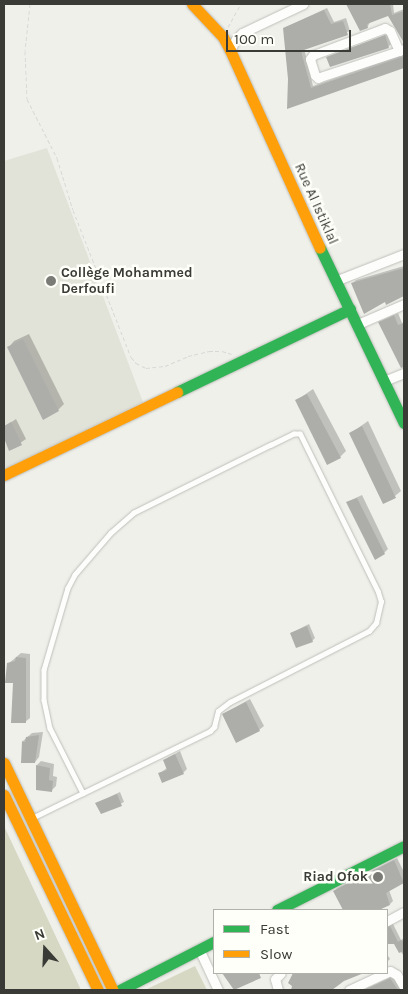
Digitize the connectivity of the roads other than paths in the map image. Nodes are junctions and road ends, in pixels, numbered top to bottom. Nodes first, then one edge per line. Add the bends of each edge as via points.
1 (192, 4) edge
2 (302, 4) edge
3 (229, 41) junction
4 (402, 50) edge
5 (404, 254) edge
6 (335, 281) junction
7 (404, 304) edge
8 (350, 308) junction
9 (358, 324) junction
10 (404, 373) edge
11 (384, 381) junction
12 (404, 423) edge
13 (4, 475) edge
14 (4, 763) edge
15 (83, 793) junction
16 (4, 795) edge
17 (30, 819) junction
18 (404, 846) edge
19 (279, 909) edge
20 (404, 912) edge
21 (388, 920) edge
22 (213, 942) edge
23 (199, 949) junction
24 (388, 973) edge
25 (280, 974) edge
26 (370, 976) edge
27 (404, 988) edge
28 (98, 990) edge
29 (113, 990) edge
30 (120, 990) edge
31 (218, 990) edge
32 (278, 990) edge
33 (349, 990) edge

1 - 3 street, Rue Al Istiklal
2 - 3 street via 255,25
3 - 6 street, Rue Al Istiklal
4 - 4 street via 318,78 310,59 313,55 385,28
5 - 6 street
6 - 8 street, Rue Al Istiklal
7 - 9 street
8 - 9 street, Rue Al Istiklal
8 - 13 street
9 - 11 street, Rue Al Istiklal
10 - 11 street
11 - 12 street, Rue Al Istiklal
14 - 17 street
15 - 15 lane via 50,728 44,700 44,670 68,588 75,575 111,532 134,514 271,444 300,434 378,592 381,602 376,622 369,631 230,702 218,711 210,731
15 - 17 lane
16 - 28 street
17 - 29 street
18 - 19 street
20 - 21 street
22 - 23 street
23 - 30 street
23 - 31 street
24 - 27 street via 394,972
25 - 32 street via 276,979
26 - 33 street

